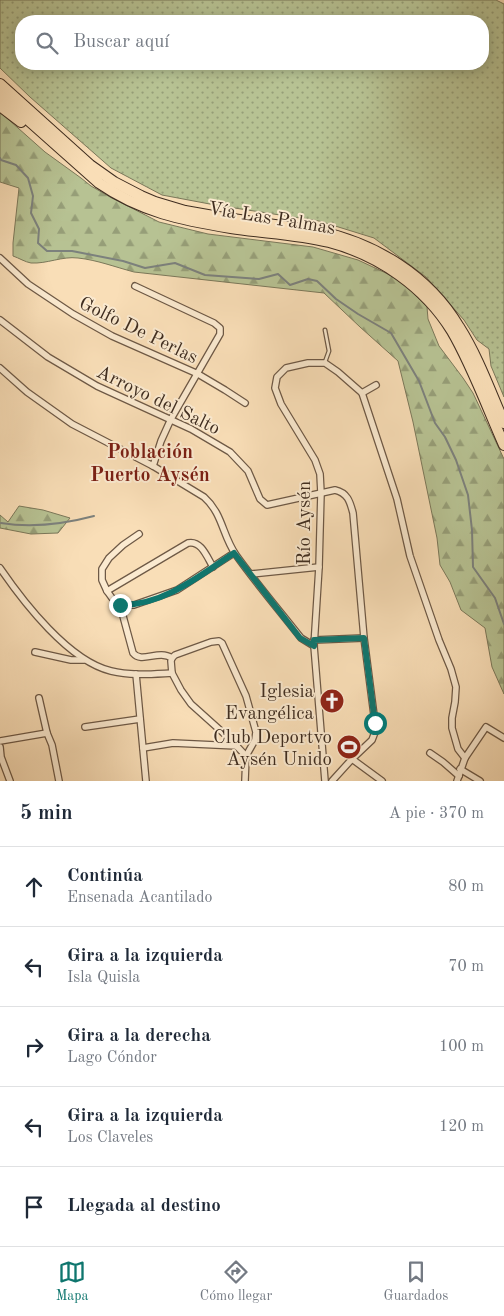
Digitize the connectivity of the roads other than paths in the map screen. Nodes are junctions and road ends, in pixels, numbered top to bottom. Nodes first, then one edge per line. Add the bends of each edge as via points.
1 (0, 84) edge
2 (0, 95) edge
3 (0, 106) edge
4 (64, 152) junction
5 (0, 258) edge
6 (136, 286) dead end
7 (0, 320) edge
8 (325, 330) dead end
9 (324, 363) junction
10 (0, 368) edge
11 (198, 374) junction
12 (376, 386) dead end
13 (362, 393) junction
14 (245, 403) dead end
15 (171, 419) junction
16 (504, 424) edge
17 (504, 445) edge
18 (153, 466) junction
19 (320, 493) junction
20 (140, 534) dead end
21 (234, 553) junction
22 (213, 567) junction
23 (319, 567) junction
24 (0, 568) edge
25 (251, 574) junction
26 (107, 591) junction
27 (120, 605) junction
28 (364, 638) junction
29 (314, 643) junction
30 (35, 652) dead end
31 (172, 658) junction
32 (85, 660) junction
33 (172, 673) junction
34 (136, 674) junction
35 (39, 698) dead end
36 (140, 719) junction
37 (85, 726) dead end
38 (47, 734) junction
39 (504, 738) edge
40 (0, 741) edge
41 (0, 747) edge
42 (143, 748) junction
43 (239, 748) junction
44 (430, 753) dead end
45 (246, 756) junction
46 (465, 758) junction
47 (352, 759) junction
48 (459, 775) edge
49 (336, 780) edge
50 (10, 781) edge
51 (59, 781) edge
52 (146, 781) edge
53 (245, 781) edge
54 (325, 781) edge
55 (382, 781) edge
56 (480, 781) edge

1 - 16 highway, Vía Las Palmas via 90,165 141,196 219,217 330,233 389,257 422,282 459,326 479,356
2 - 4 highway, Vía Las Palmas
3 - 4 highway
4 - 17 highway, Vía Las Palmas via 110,191 159,213 200,223 329,242 395,272 427,299 452,332
5 - 11 street, Golfo De Perlas via 28,284 73,314 112,336
6 - 11 street via 220,328 220,334
7 - 15 street, Arroyo del Salto via 48,357 97,386
8 - 9 lane via 329,351
9 - 13 street
9 - 19 street, Río Aysén via 308,362 286,368 277,377 275,388 281,404 315,460 320,474
10 - 18 street via 72,424
11 - 14 street, Golfo De Perlas
11 - 15 street
12 - 13 street
13 - 46 street via 397,499 410,556 452,669 456,687 452,728 458,749
15 - 18 street
15 - 19 street, Arroyo del Salto via 230,452 248,471 260,499 267,505
18 - 21 street via 211,503
19 - 23 street, Río Aysén
19 - 28 street via 336,490 350,502
20 - 26 street via 109,558 102,569
21 - 22 street
21 - 25 street
22 - 26 street via 198,544 188,543
22 - 27 street via 177,590 134,605
23 - 25 street
23 - 29 street, Río Aysén
24 - 32 street via 49,629
25 - 29 street via 300,638
26 - 27 street
27 - 31 street via 136,657 162,654
28 - 29 street
28 - 47 street via 375,732 372,740
29 - 54 street, Río Aysén
30 - 32 street
31 - 33 street
31 - 45 street via 211,642 222,643 246,696 256,732
32 - 34 street via 111,671
33 - 34 street
33 - 43 street via 191,704
34 - 36 street
35 - 38 street
36 - 37 street
36 - 42 street
38 - 40 street
38 - 51 street
39 - 46 street via 486,727
41 - 50 street
42 - 43 street via 173,743
42 - 52 street
43 - 45 street
44 - 48 street
45 - 53 street
46 - 48 street
47 - 49 street
47 - 55 street
48 - 56 street

